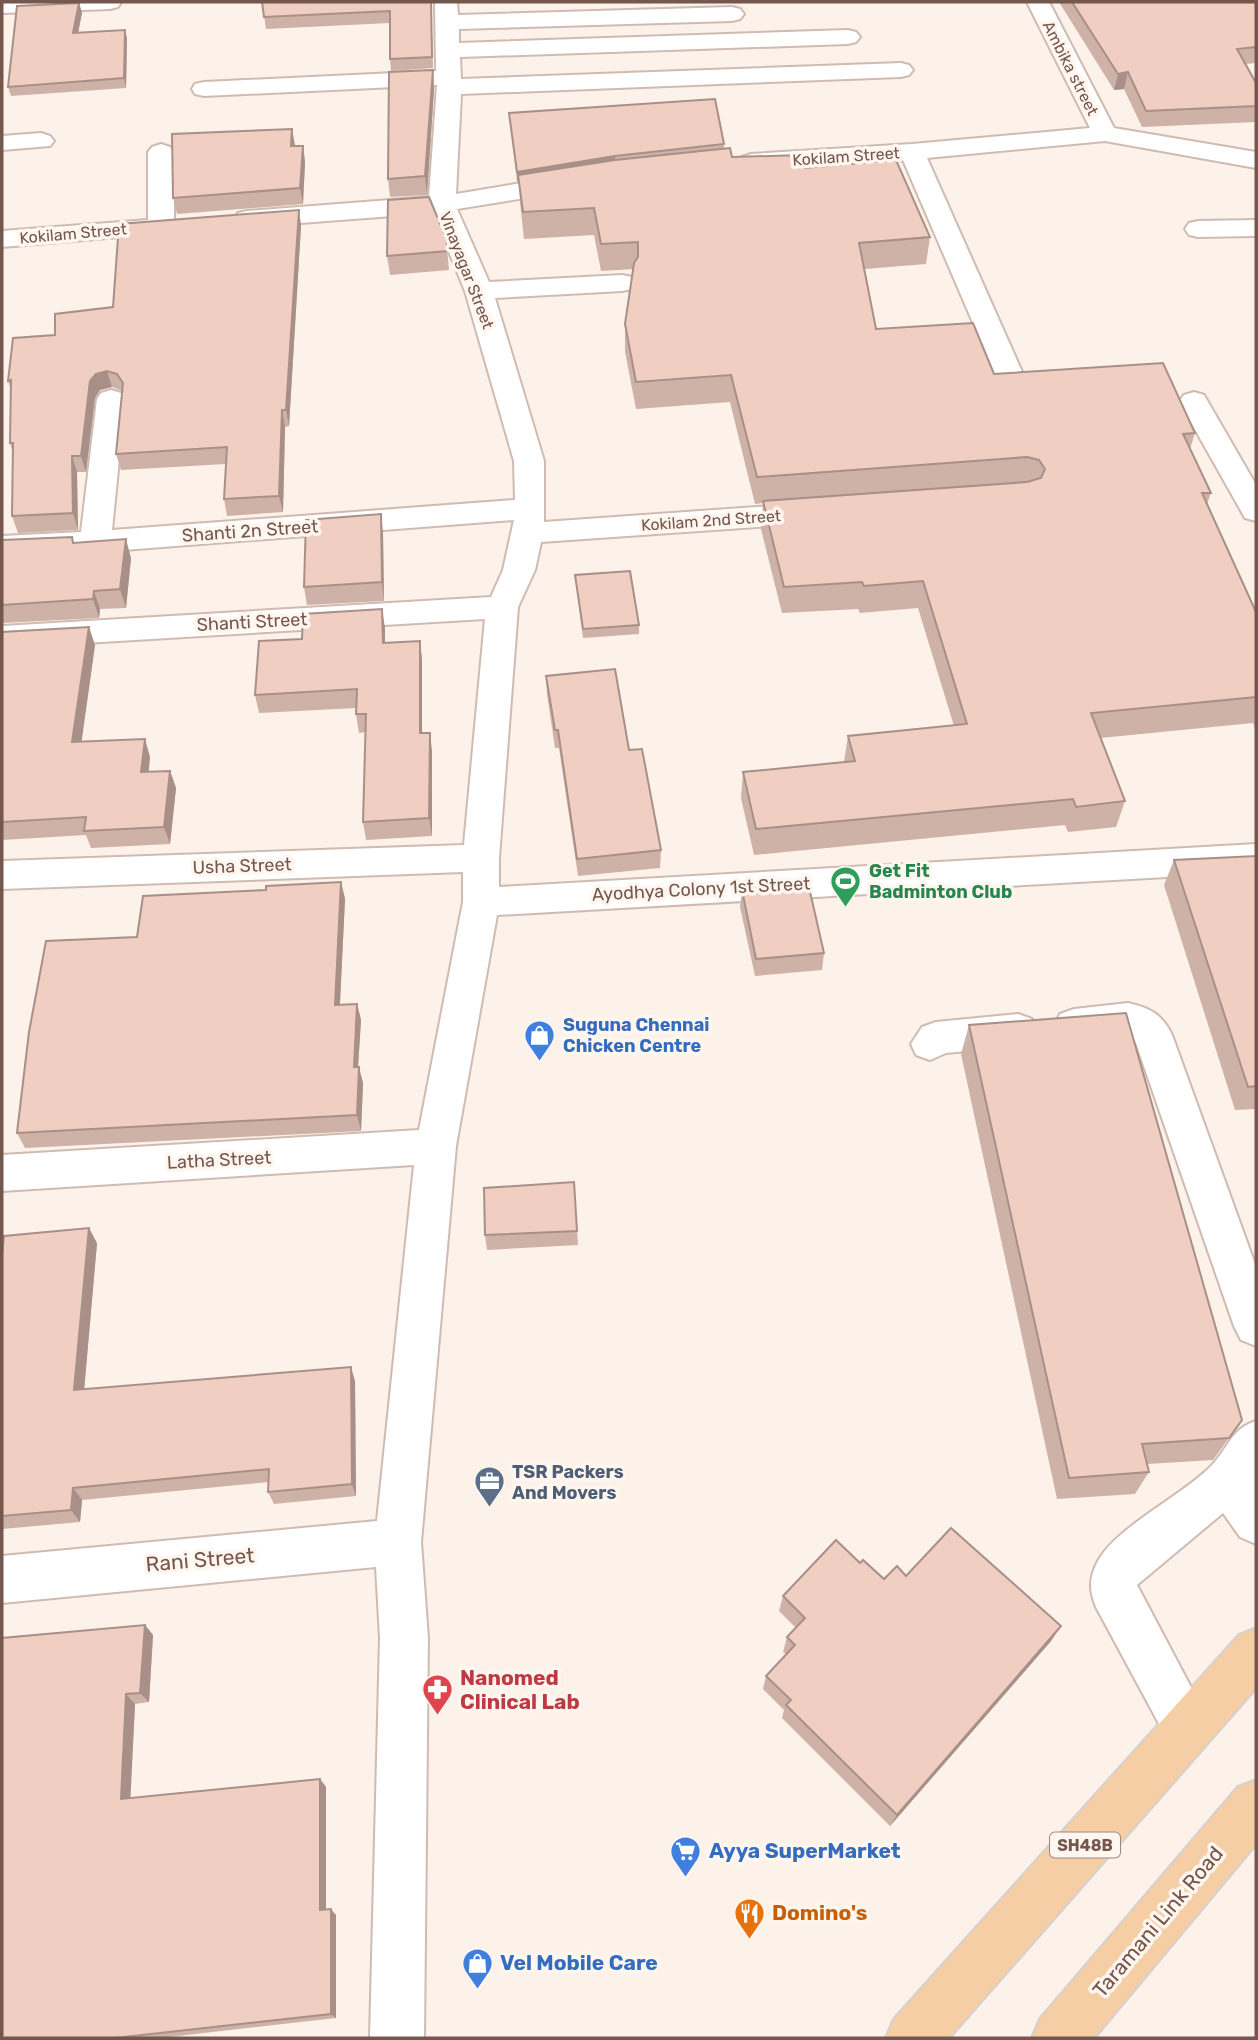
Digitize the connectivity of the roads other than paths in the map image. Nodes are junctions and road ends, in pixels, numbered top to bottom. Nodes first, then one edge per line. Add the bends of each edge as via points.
1 (110, 2) edge
2 (1038, 2) edge
3 (2, 6) edge
4 (447, 12) edge
5 (757, 14) dead end
6 (848, 37) dead end
7 (448, 50) junction
8 (901, 70) dead end
9 (449, 83) junction
10 (204, 89) dead end
11 (1105, 134) junction
12 (41, 141) dead end
13 (2, 144) edge
14 (161, 152) dead end
15 (912, 152) junction
16 (1256, 160) edge
17 (728, 164) edge
18 (588, 180) edge
19 (442, 204) junction
20 (228, 221) edge
21 (187, 224) edge
22 (160, 226) junction
23 (1256, 228) edge
24 (1198, 229) dead end
25 (2, 239) edge
26 (622, 283) dead end
27 (479, 291) junction
28 (1009, 374) edge
29 (111, 399) dead end
30 (1194, 401) dead end
31 (843, 510) edge
32 (1256, 511) edge
33 (529, 521) junction
34 (95, 542) junction
35 (2, 546) edge
36 (502, 607) junction
37 (2, 637) edge
38 (481, 858) junction
39 (1256, 858) edge
40 (2, 875) edge
41 (481, 902) junction
42 (930, 1044) dead end
43 (436, 1146) junction
44 (2, 1173) edge
45 (1256, 1326) edge
46 (1256, 1442) edge
47 (1228, 1480) junction
48 (1256, 1521) edge
49 (398, 1542) junction
50 (2, 1579) edge
51 (1256, 1652) edge
52 (1188, 1729) junction
53 (1256, 1805) edge
54 (397, 2038) edge
55 (913, 2038) edge
56 (1059, 2038) edge

1 - 3 street
2 - 11 street, Ambika street
4 - 5 street
4 - 7 street, Vinayagar Street
6 - 7 street
7 - 9 street, Vinayagar Street
8 - 9 street
9 - 10 street
9 - 19 street, Vinayagar Street
11 - 15 street, Kokilam Street
11 - 16 street, Kokilam Street
12 - 13 street
14 - 22 street
15 - 17 street, Kokilam Street
15 - 28 street
18 - 19 street
19 - 20 street
19 - 27 street, Vinayagar Street
21 - 22 street, Kokilam Street
22 - 25 street, Kokilam Street
23 - 24 street
26 - 27 street
27 - 33 street, Vinayagar Street via 528,461
29 - 34 street
30 - 32 street
31 - 33 street, Kokilam 2nd Street
33 - 34 street, Shanti 2n Street
33 - 36 street, Vinayagar Street via 519,570
34 - 35 street, Shanti 2n Street
36 - 37 street, Shanti Street
36 - 38 street, Vinayagar Street
38 - 40 street, Usha Street
38 - 41 street, Vinayagar Street
39 - 41 street, Ayodhya Colony 1st Street
41 - 43 street, Vinayagar Street
42 - 45 street via 936,1038 1128,1019 1141,1022 1153,1035
43 - 44 street, Latha Street
43 - 49 street, Vinayagar Street
46 - 47 street
47 - 48 street
47 - 52 street via 1123,1565 1115,1577 1113,1591
49 - 50 street, Rani Street
49 - 54 street, Vinayagar Street via 404,1638
51 - 52 main road, SH48B
52 - 55 main road, SH48B
53 - 56 main road, Taramani Link Road

